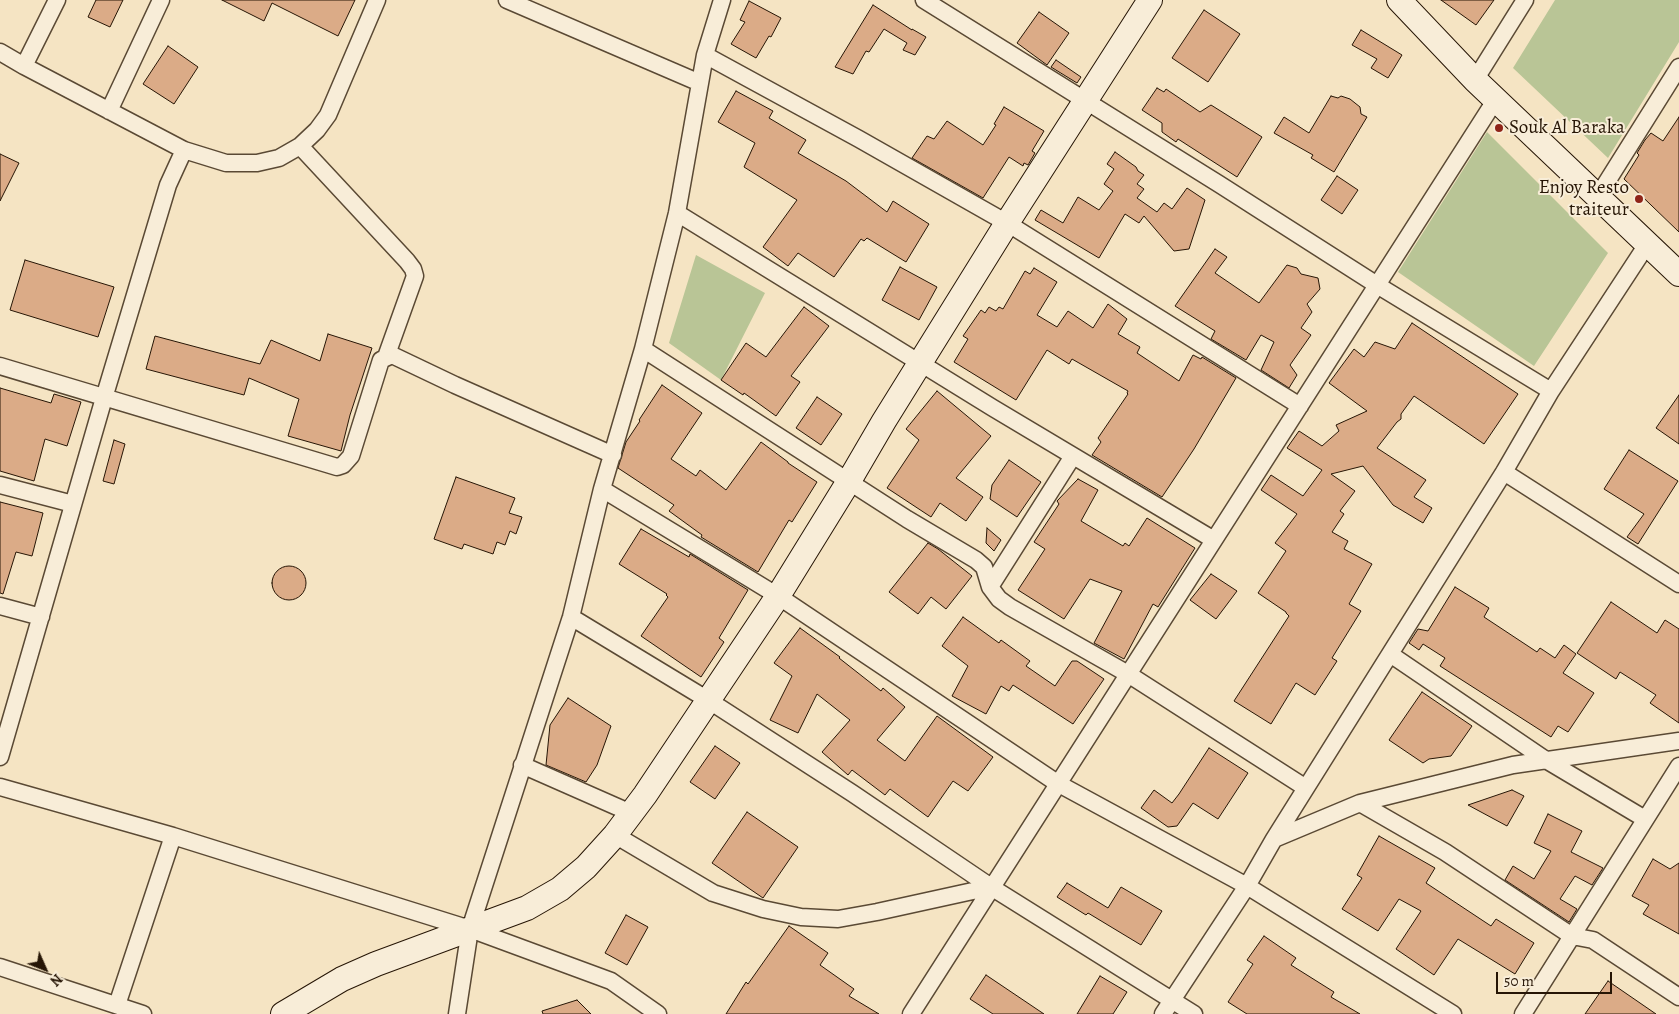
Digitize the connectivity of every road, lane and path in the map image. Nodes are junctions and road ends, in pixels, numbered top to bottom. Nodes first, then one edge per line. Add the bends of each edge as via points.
1 (57, 0) edge
2 (161, 0) edge
3 (377, 0) edge
4 (507, 0) edge
5 (722, 0) edge
6 (1150, 0) edge
7 (1399, 0) edge
8 (1526, 0) edge
9 (932, 2) edge
10 (0, 52) edge
11 (705, 55) junction
12 (24, 66) junction
13 (1679, 68) edge
14 (1475, 80) junction
15 (700, 83) junction
16 (1496, 99) junction
17 (1085, 101) junction
18 (109, 111) junction
19 (300, 146) junction
20 (184, 150) junction
21 (1598, 196) junction
22 (677, 213) junction
23 (1007, 223) junction
24 (1648, 243) junction
25 (1679, 274) edge
26 (1377, 285) junction
27 (643, 349) junction
28 (386, 357) junction
29 (920, 363) junction
30 (0, 366) edge
31 (1551, 391) junction
32 (104, 398) junction
33 (1300, 406) junction
34 (613, 455) junction
35 (1073, 456) junction
36 (1504, 472) junction
37 (849, 481) junction
38 (0, 485) edge
39 (602, 489) junction
40 (74, 504) junction
41 (1214, 540) junction
42 (1679, 584) edge
43 (990, 587) junction
44 (778, 596) junction
45 (0, 606) edge
46 (41, 617) junction
47 (571, 617) junction
48 (1390, 654) junction
49 (1128, 674) junction
50 (708, 700) junction
51 (1679, 741) edge
52 (0, 757) edge
53 (1546, 760) junction
54 (522, 765) junction
55 (1679, 766) edge
56 (1058, 783) junction
57 (0, 787) edge
58 (1306, 788) junction
59 (1360, 803) junction
60 (631, 814) junction
61 (1646, 819) junction
62 (615, 835) junction
63 (173, 836) junction
64 (1274, 839) junction
65 (991, 886) junction
66 (1247, 886) junction
67 (470, 930) junction
68 (1572, 936) junction
69 (0, 967) edge
70 (1679, 997) edge
71 (1172, 1000) junction
72 (117, 1005) junction
73 (143, 1014) edge
74 (283, 1014) edge
75 (457, 1014) edge
76 (658, 1014) edge
77 (911, 1014) edge
78 (1162, 1014) edge
79 (1194, 1014) edge
80 (1453, 1014) edge
81 (1522, 1014) edge

1 - 12 street
2 - 18 street
3 - 19 street via 328,115
4 - 15 street
5 - 11 street
6 - 17 street
7 - 14 street
8 - 14 street
9 - 17 street
10 - 12 street
11 - 15 street
11 - 23 street
12 - 18 street
13 - 21 street
14 - 16 street
15 - 22 street
16 - 21 street
16 - 26 street
17 - 23 street
17 - 26 street
18 - 20 street
19 - 20 street via 278,158 257,163 226,163
19 - 28 street via 413,270 414,276
20 - 32 street via 168,185
21 - 24 street
22 - 27 street
22 - 29 street
23 - 29 street
23 - 33 street
24 - 25 street
24 - 31 street
26 - 31 street
26 - 33 street
27 - 34 street
27 - 37 street
28 - 32 street via 381,360 351,456 344,465 337,467
28 - 34 street via 392,355
29 - 35 street
29 - 37 street
30 - 32 street
31 - 36 street
32 - 40 street
33 - 41 street
34 - 39 street
35 - 41 street
35 - 43 street
36 - 42 street
36 - 48 street
37 - 43 street via 976,560 984,567
37 - 44 street
38 - 40 street
39 - 44 street
39 - 47 street
40 - 46 street
41 - 49 street
43 - 49 street via 1010,607
44 - 50 street
44 - 56 street
45 - 46 street
46 - 52 street
47 - 50 street
47 - 54 street
48 - 53 street
48 - 58 street
49 - 56 street
49 - 58 street
50 - 60 street
50 - 65 street
51 - 53 street
53 - 59 street via 1513,765
53 - 61 street
54 - 60 street
54 - 67 street
55 - 61 street
56 - 65 street
56 - 66 street
57 - 63 street
58 - 64 street
59 - 64 street
59 - 68 street via 1444,852
60 - 62 street
61 - 68 street
62 - 65 street via 714,893 762,909 801,917 838,919
62 - 67 street via 586,867 560,889 526,908
63 - 67 street
63 - 72 street
64 - 66 street
65 - 71 street
65 - 77 street
66 - 71 street
66 - 80 street
67 - 74 street via 342,979
67 - 75 street
67 - 76 street via 611,981
68 - 70 street via 1593,940
68 - 81 street
69 - 72 street
71 - 78 street
71 - 79 street
72 - 73 street

